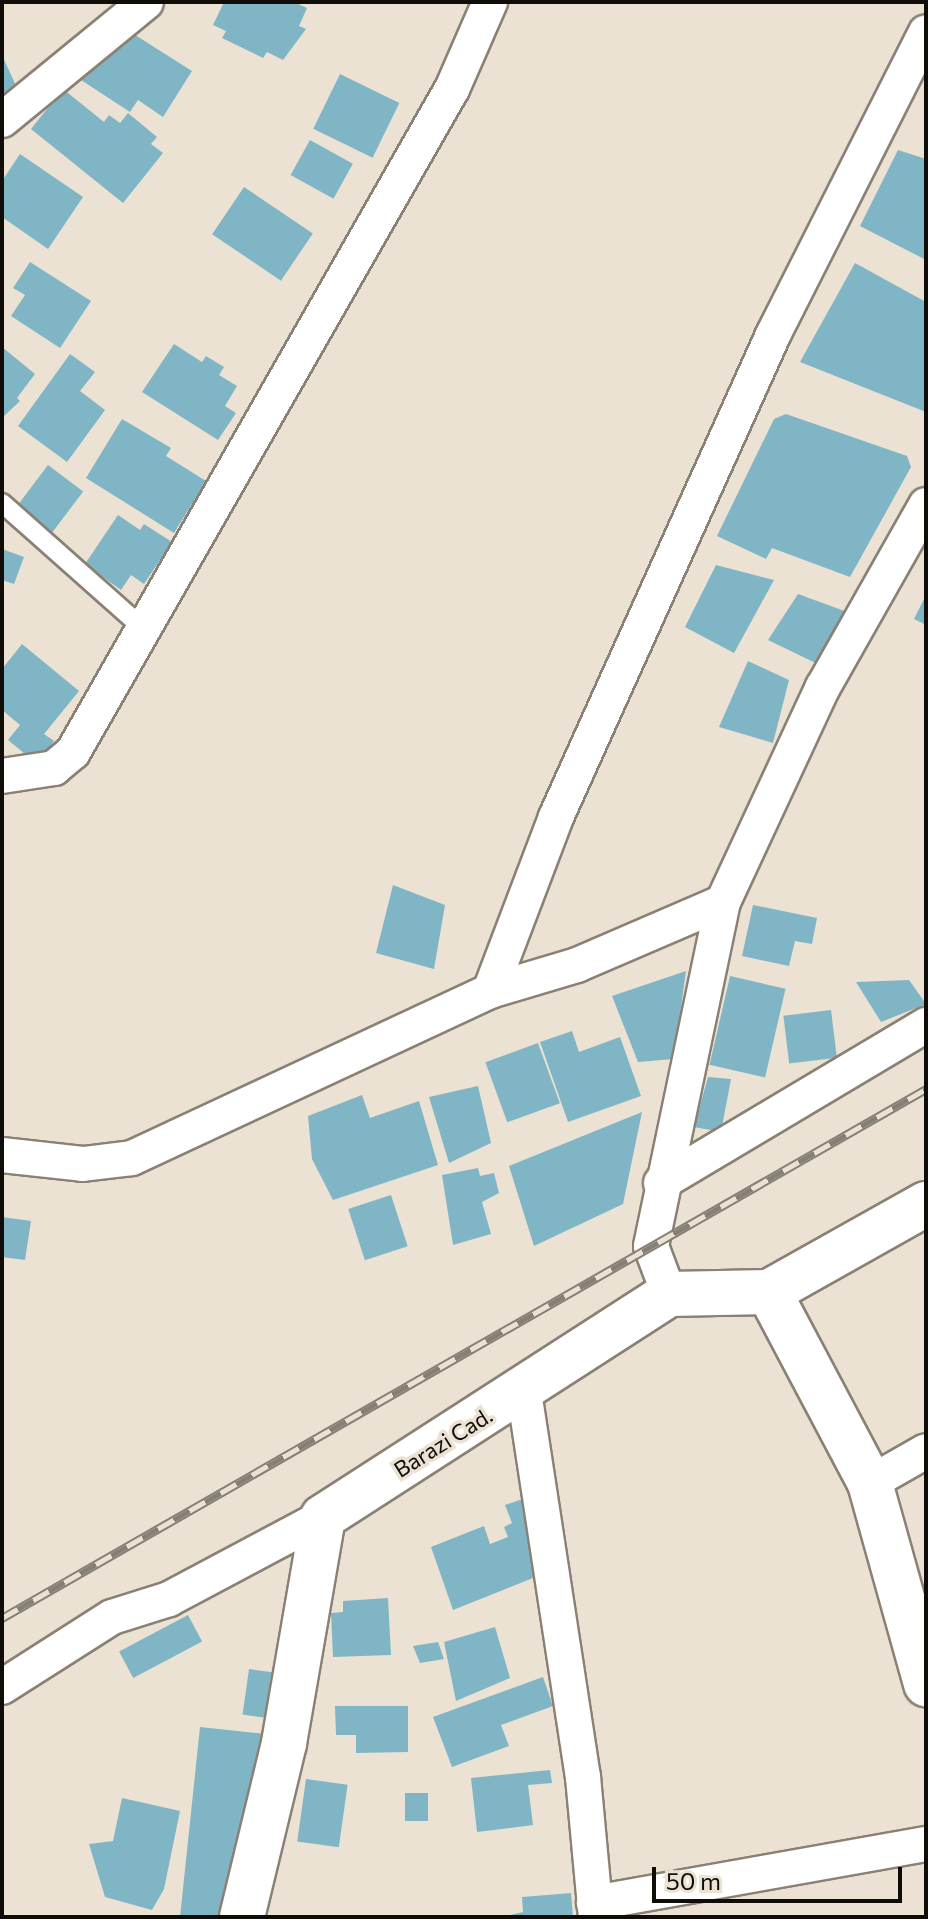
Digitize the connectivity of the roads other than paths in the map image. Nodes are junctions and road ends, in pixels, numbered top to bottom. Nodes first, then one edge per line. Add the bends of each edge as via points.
1 (146, 2) edge
2 (490, 2) edge
3 (926, 32) edge
4 (2, 120) edge
5 (2, 503) edge
6 (926, 505) edge
7 (143, 628) junction
8 (2, 776) edge
9 (723, 902) junction
10 (490, 991) junction
11 (926, 1025) edge
12 (2, 1155) edge
13 (661, 1183) junction
14 (926, 1204) edge
15 (769, 1292) junction
16 (669, 1294) junction
17 (524, 1392) junction
18 (926, 1451) edge
19 (870, 1483) junction
20 (323, 1517) junction
21 (926, 1684) edge
22 (2, 1687) edge
23 (926, 1844) edge
24 (595, 1910) edge
25 (242, 1917) edge

1 - 4 street
2 - 7 street via 452,89
3 - 10 street via 773,335 556,817
5 - 7 lane
6 - 9 street via 823,687
7 - 8 street via 73,752 54,768
9 - 10 street via 577,965
9 - 13 street
10 - 12 street via 132,1158 83,1164
11 - 13 street
13 - 16 street via 651,1246
14 - 15 street
15 - 16 street
15 - 19 street
16 - 17 street, Barazi Cad.
17 - 20 street, Barazi Cad.
17 - 24 street via 583,1777
18 - 19 street
19 - 21 street
20 - 22 street via 169,1599 112,1617
20 - 25 street via 284,1743
23 - 24 street

